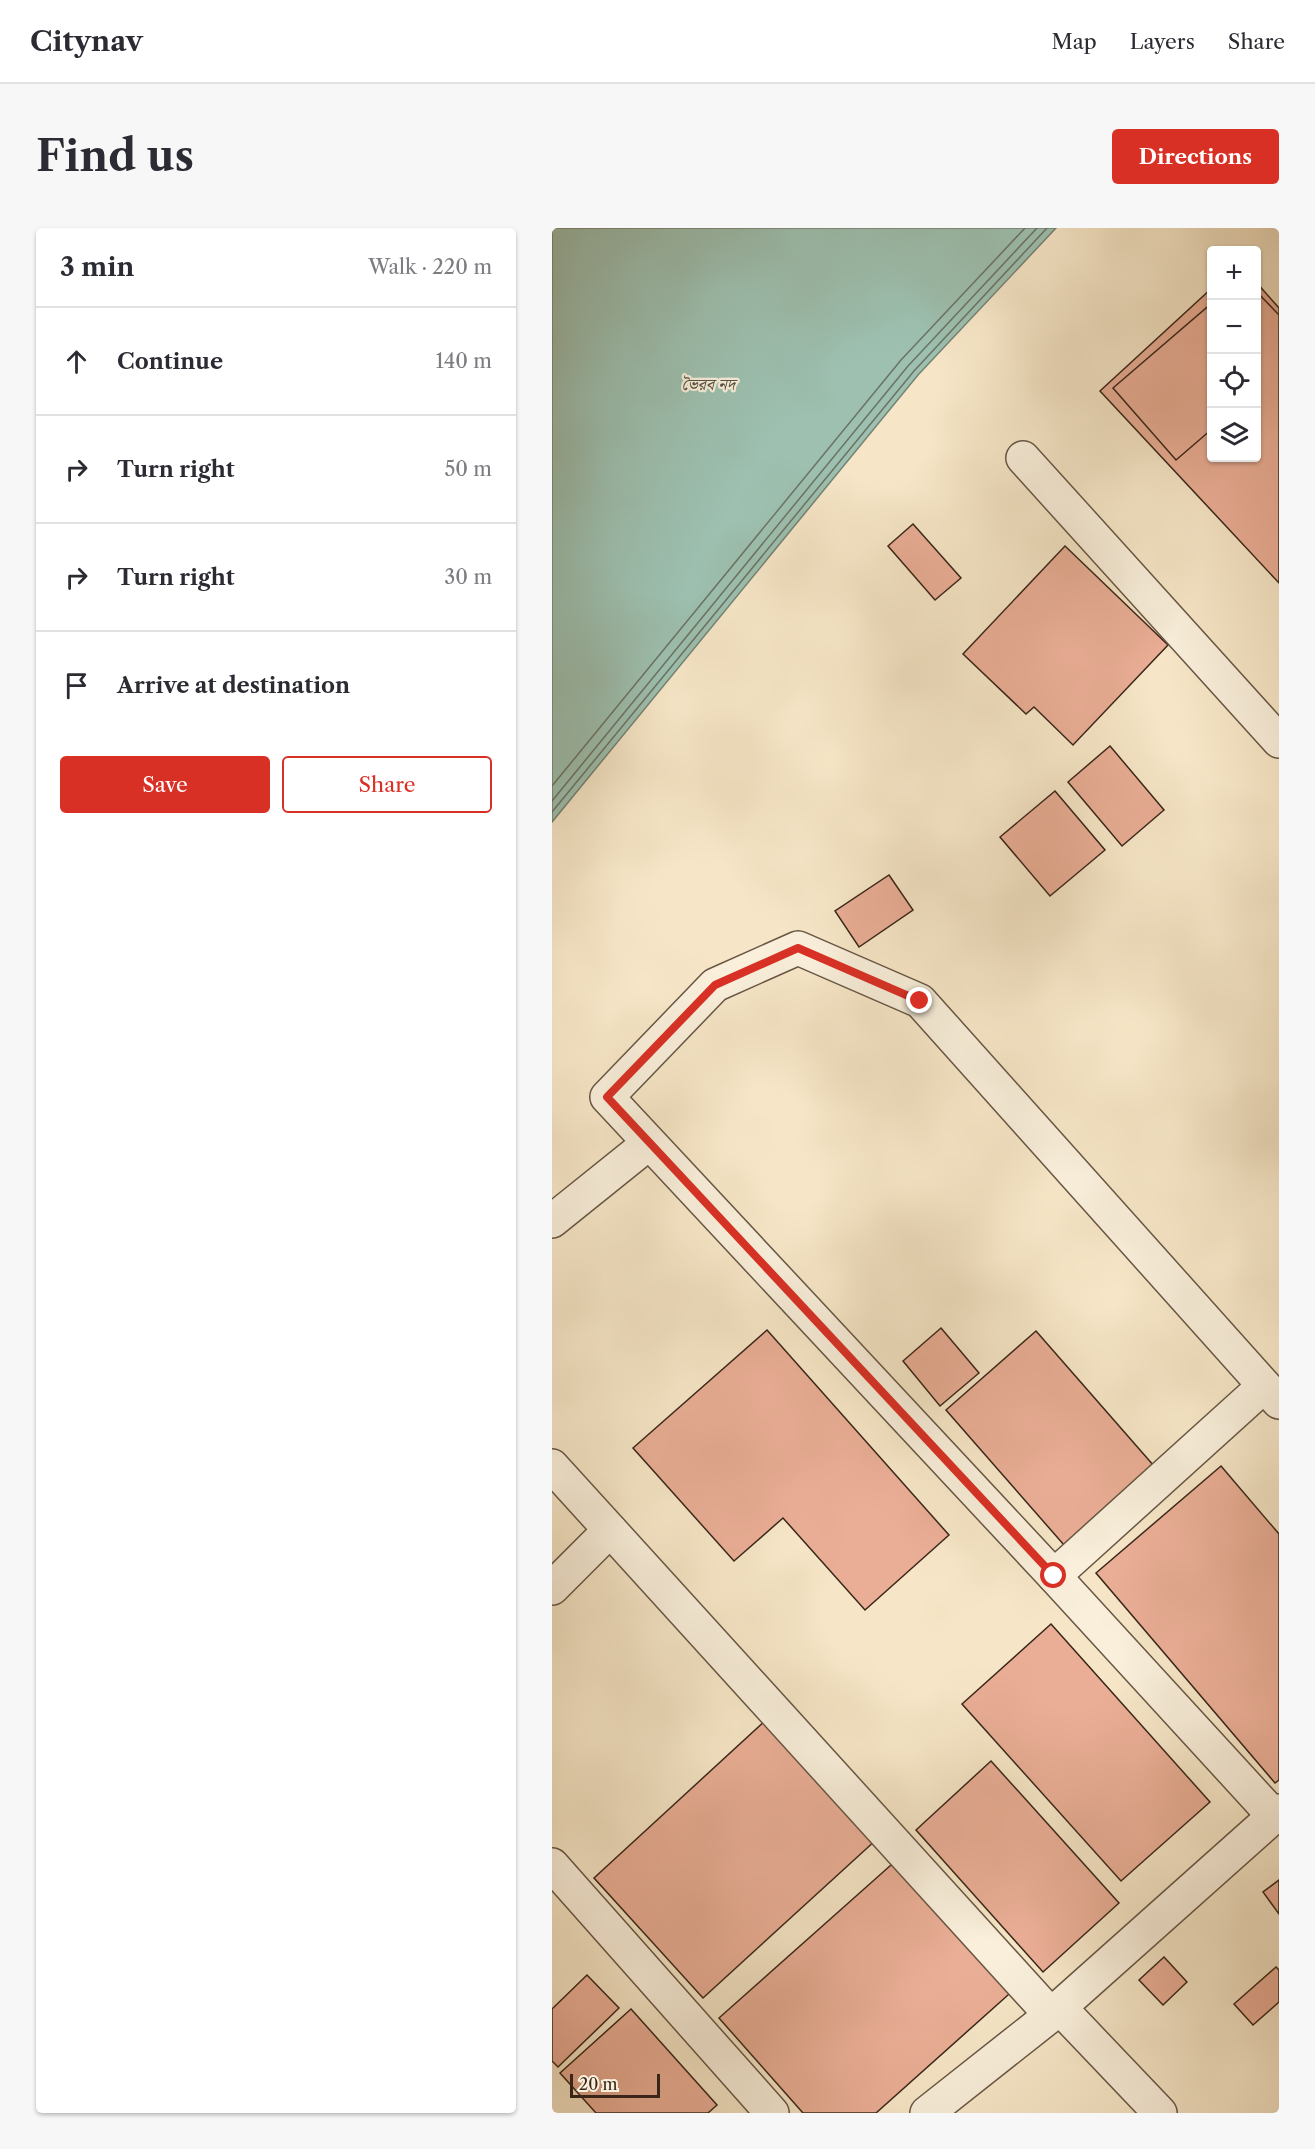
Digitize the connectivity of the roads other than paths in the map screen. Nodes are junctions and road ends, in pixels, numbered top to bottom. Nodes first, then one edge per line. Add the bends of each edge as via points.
1 (1023, 458) dead end
2 (1279, 741) edge
3 (649, 1143) junction
4 (552, 1221) edge
5 (1272, 1394) edge
6 (552, 1466) edge
7 (610, 1530) junction
8 (1054, 1576) junction
9 (552, 1588) edge
10 (1276, 1813) edge
11 (552, 1865) edge
12 (1055, 2011) junction
13 (772, 2113) edge
14 (927, 2113) edge
15 (1160, 2113) edge

1 - 2 street
3 - 4 street
3 - 5 street via 607,1097 715,985 798,948 920,1001
3 - 8 street
5 - 8 street
6 - 7 street
7 - 9 street
7 - 12 street
8 - 10 street
10 - 12 street
11 - 13 street
12 - 14 street
12 - 15 street

